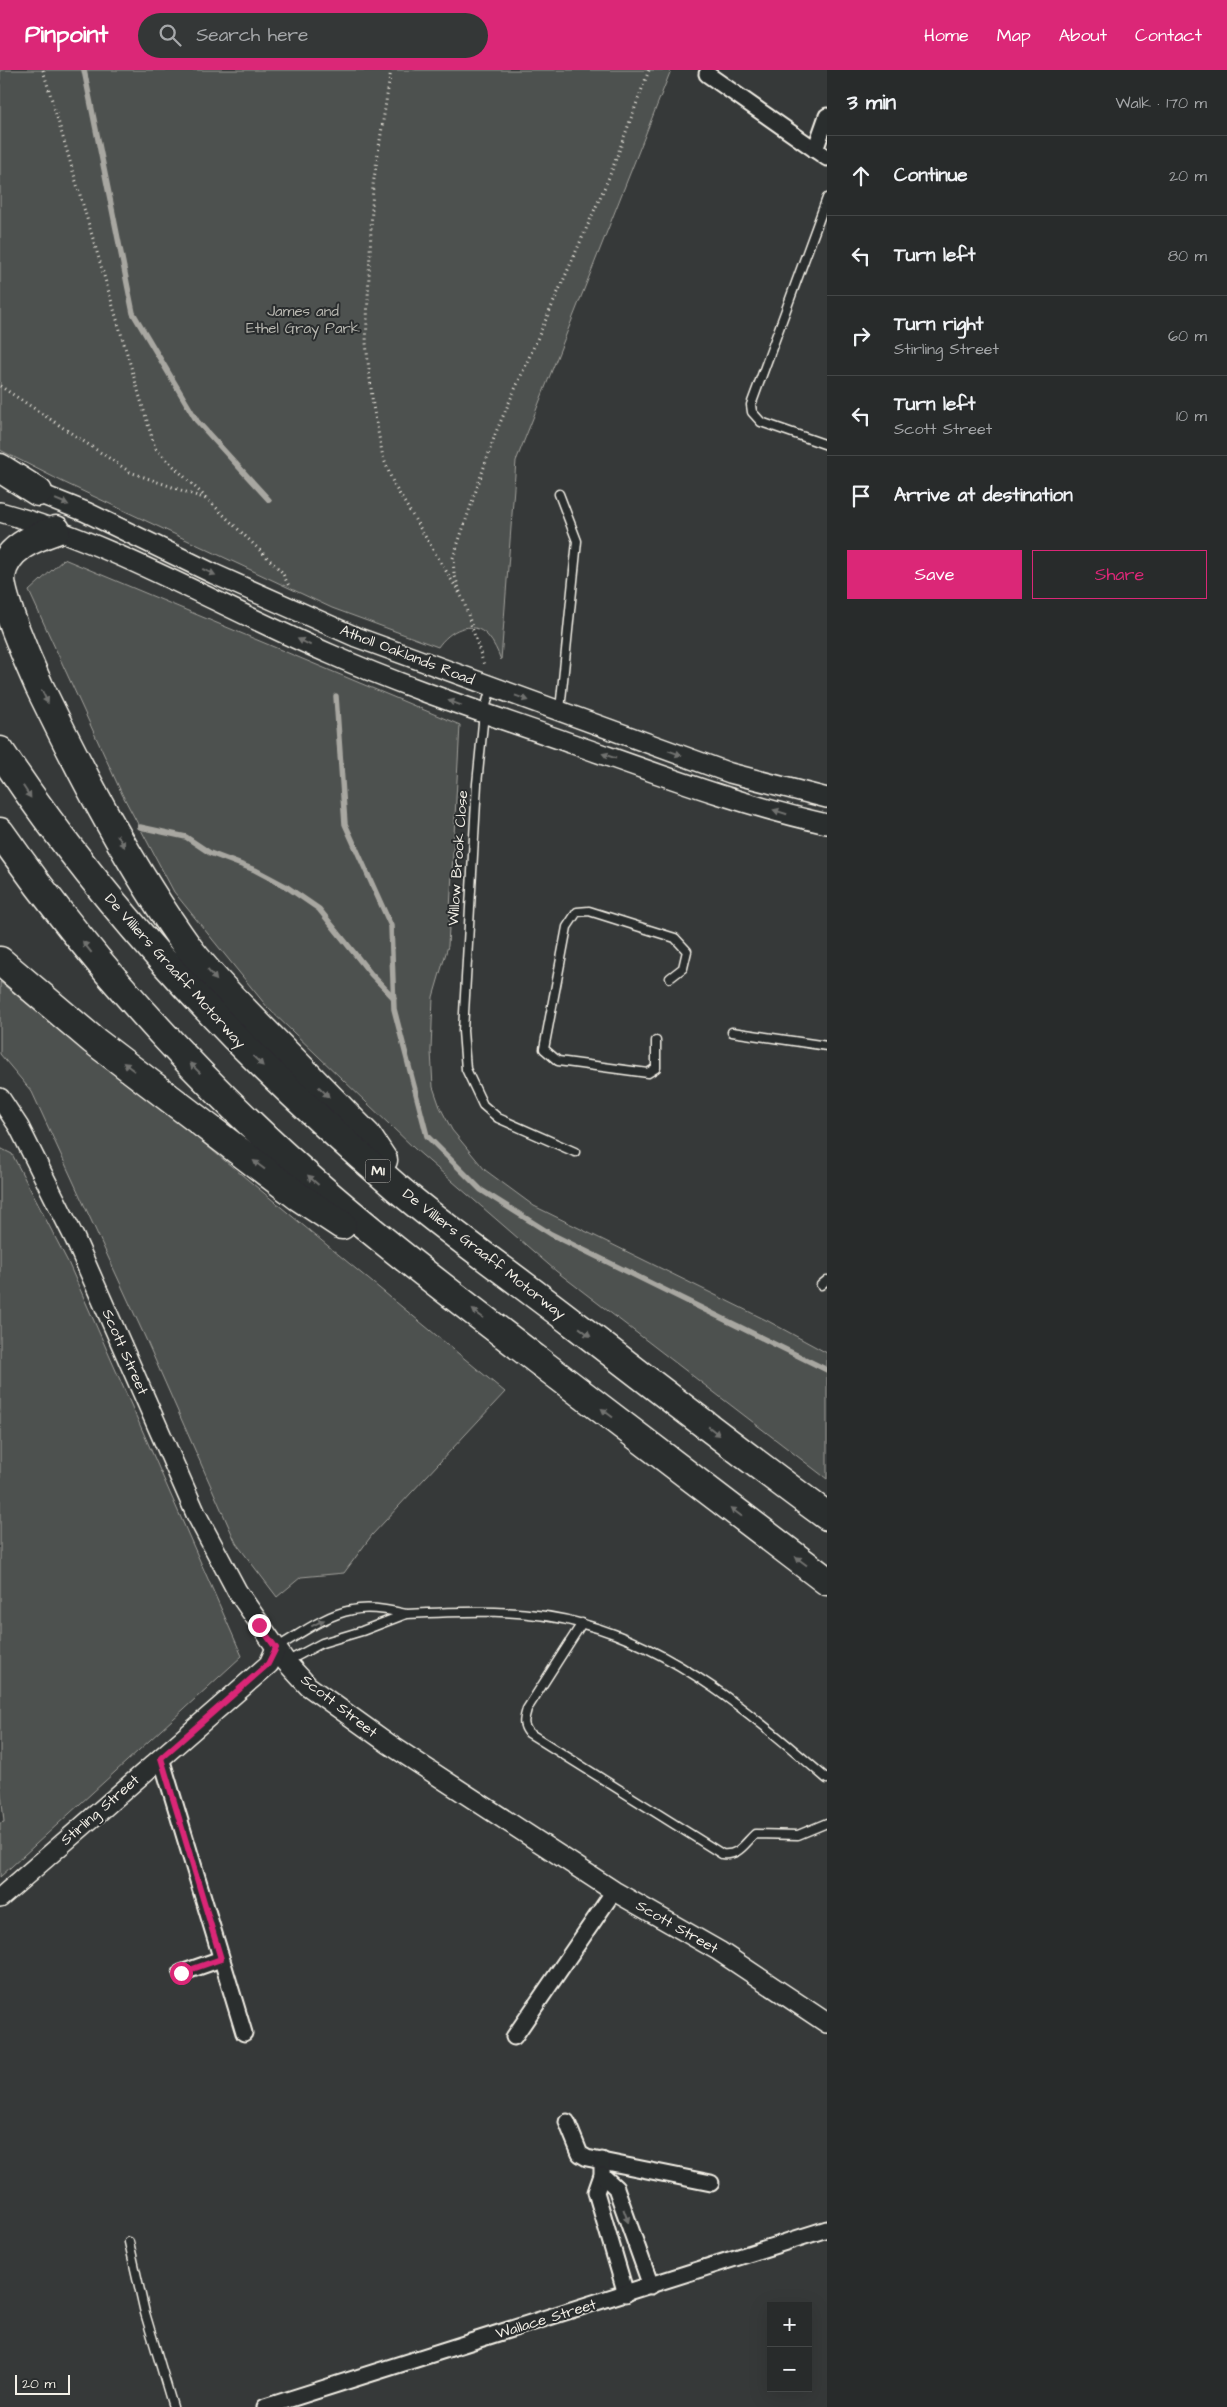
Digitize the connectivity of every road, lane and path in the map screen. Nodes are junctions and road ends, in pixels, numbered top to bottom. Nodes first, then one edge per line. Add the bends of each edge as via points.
1 (43, 70) edge
2 (391, 70) edge
3 (649, 70) edge
4 (707, 74) dead end
5 (827, 116) edge
6 (821, 154) edge
7 (827, 198) edge
8 (0, 386) edge
9 (827, 445) edge
10 (0, 468) edge
11 (0, 480) edge
12 (38, 492) junction
13 (558, 494) dead end
14 (209, 500) junction
15 (0, 512) edge
16 (56, 530) junction
17 (463, 600) junction
18 (0, 611) edge
19 (304, 614) junction
20 (28, 663) junction
21 (491, 687) junction
22 (560, 712) junction
23 (484, 713) junction
24 (0, 751) edge
25 (827, 798) edge
26 (827, 824) edge
27 (0, 832) edge
28 (0, 961) edge
29 (670, 978) dead end
30 (732, 1032) dead end
31 (656, 1041) dead end
32 (827, 1046) edge
33 (0, 1098) edge
34 (575, 1152) dead end
35 (400, 1190) junction
36 (431, 1278) junction
37 (827, 1516) edge
38 (827, 1580) edge
39 (406, 1614) junction
40 (582, 1623) junction
41 (277, 1658) junction
42 (161, 1758) junction
43 (827, 1780) edge
44 (827, 1823) edge
45 (614, 1891) junction
46 (0, 1898) edge
47 (221, 1959) junction
48 (181, 1973) dead end
49 (827, 2023) edge
50 (244, 2033) dead end
51 (514, 2036) dead end
52 (567, 2122) dead end
53 (602, 2167) junction
54 (711, 2183) dead end
55 (827, 2230) edge
56 (129, 2242) dead end
57 (651, 2286) junction
58 (626, 2294) junction
59 (173, 2407) edge
60 (265, 2407) edge

1 - 14 path via 155,448
2 - 17 path via 373,185 366,344 373,406 394,485
3 - 17 path via 610,175 496,432 471,510 459,536 452,558
4 - 6 street
5 - 6 street
7 - 9 lane via 750,405 761,422
8 - 14 path via 130,472
10 - 12 highway
11 - 12 street, Atholl Oaklands Road
12 -> 19 street, Atholl Oaklands Road
13 - 22 lane via 578,542
14 - 19 path via 282,572
15 - 16 street, Atholl Oaklands Road
16 - 20 highway via 21,546 9,557 1,576 5,603
23 -> 16 street, Atholl Oaklands Road via 330,654 99,546
17 - 21 path
18 - 20 highway
19 - 21 street, Atholl Oaklands Road via 356,637
20 -> 35 highway via 110,822 190,950 236,1002 367,1136
21 -> 22 street, Atholl Oaklands Road
21 - 23 lane, Willow Brook Close
22 -> 25 street, Atholl Oaklands Road via 730,773
26 -> 23 street, Atholl Oaklands Road via 684,783
23 - 34 lane, Willow Brook Close via 462,1031 466,1069 483,1105 498,1118
24 -> 35 highway, De Villiers Graaff Motorway / M1 via 49,823 134,929 209,1013 302,1103
36 -> 27 highway via 343,1207 253,1126 180,1053 106,971
36 -> 28 highway via 298,1196 93,1040
29 - 31 lane via 683,968 687,952 675,938 589,911 577,912 567,927 544,1049 558,1061 648,1073 656,1068
30 - 32 lane
33 - 41 street, Scott Street via 19,1127 71,1231 196,1514 236,1591
35 -> 37 highway, De Villiers Graaff Motorway / M1
38 -> 36 highway
39 - 40 lane via 509,1612
39 - 41 lane
41 -> 39 lane via 320,1622 353,1610 390,1610
40 - 43 lane via 681,1666 798,1754
40 - 44 lane via 527,1709 523,1722 529,1733 722,1854 737,1852 755,1834 798,1835
41 - 42 street, Stirling Street
41 - 45 street, Scott Street via 308,1686 389,1744
42 - 46 street, Stirling Street
42 - 47 street
45 - 49 street, Scott Street via 720,1951
45 - 51 street
47 - 48 street
47 - 50 street
52 - 53 street via 580,2154
53 - 54 street
53 -> 57 street via 616,2188
53 - 58 street via 596,2192
55 - 57 street, Wallace Street
56 - 59 lane via 145,2313
57 - 58 street, Wallace Street
58 - 60 street, Wallace Street

